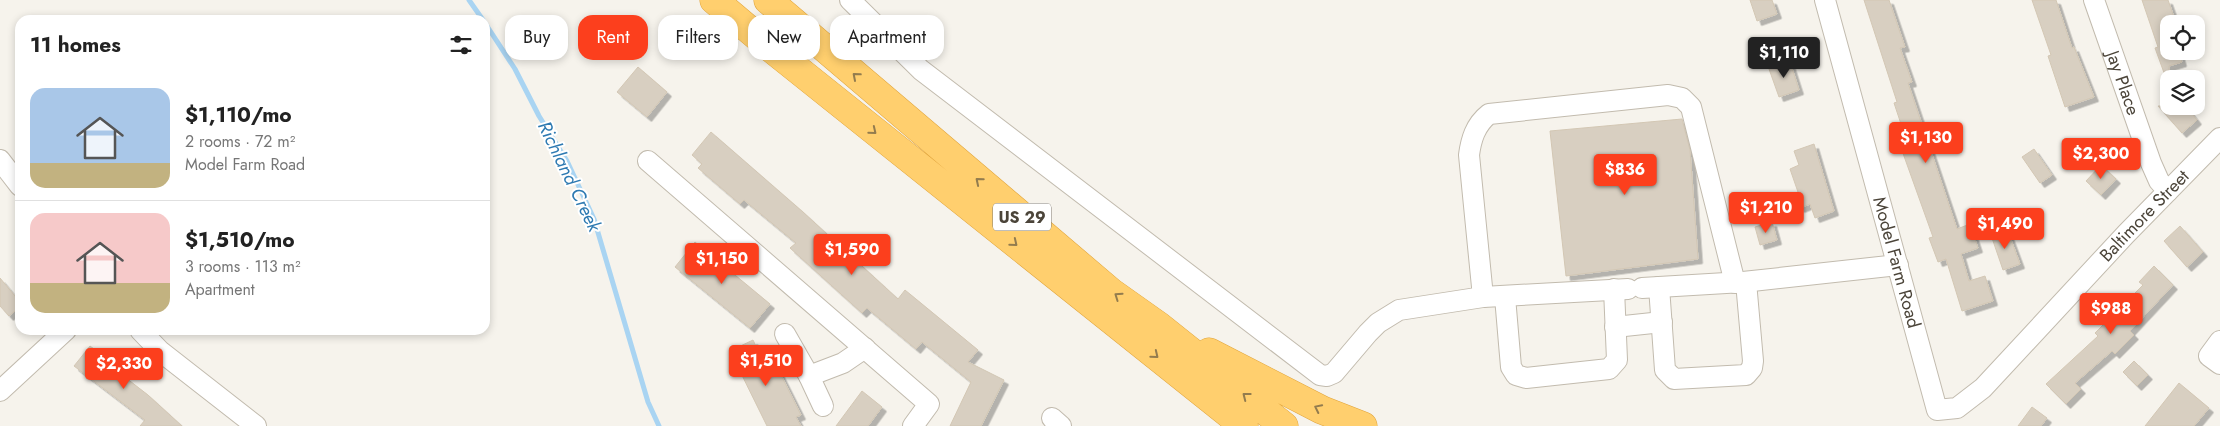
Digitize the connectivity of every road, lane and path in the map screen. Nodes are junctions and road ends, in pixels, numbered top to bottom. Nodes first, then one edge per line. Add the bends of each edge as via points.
1 (714, 0) edge
2 (768, 0) edge
3 (850, 0) edge
4 (1825, 0) edge
5 (2094, 0) edge
6 (2217, 147) edge
7 (0, 160) edge
8 (648, 161) dead end
9 (15, 180) edge
10 (2168, 191) junction
11 (1898, 265) junction
12 (1740, 282) junction
13 (1636, 288) junction
14 (1483, 297) junction
15 (1505, 297) junction
16 (1662, 322) junction
17 (1159, 326) junction
18 (1615, 327) junction
19 (785, 334) dead end
20 (61, 335) edge
21 (145, 335) edge
22 (2220, 341) edge
23 (865, 348) junction
24 (2220, 364) edge
25 (809, 376) junction
26 (0, 391) edge
27 (823, 406) dead end
28 (1937, 410) joint
29 (1228, 417) edge
30 (256, 426) edge
31 (913, 426) edge
32 (1244, 426) edge
33 (1284, 426) edge
34 (1363, 426) edge

1 -> 29 highway, US 29
17 -> 2 highway, US 29 via 1104,286
3 - 14 street via 921,70 1320,375 1334,374 1378,323 1399,310
4 - 11 street, Model Farm Road
5 - 10 street, Jay Place via 2151,163 2159,181
6 - 10 street, Baltimore Street
7 - 9 street
8 - 23 street
10 - 28 street, Baltimore Street via 1983,388 1957,408
11 - 12 street
11 - 28 street, Model Farm Road
12 - 13 street
12 - 14 street via 1690,107 1682,98 1668,95 1489,114 1484,118 1474,134 1469,156
12 - 16 street via 1753,361 1746,375 1674,379 1665,370
13 - 15 street
13 - 16 street
13 - 18 street
14 - 15 street
15 - 18 street via 1512,367 1521,378 1609,370 1617,360
16 - 18 street
33 -> 17 highway, US 29
34 -> 17 highway via 1322,410
19 - 25 street
20 - 26 street
21 - 30 street via 160,351
22 - 24 street via 2209,356
23 - 25 street via 843,363
23 - 31 street via 929,404
25 - 27 street
29 - 32 highway, US 29

